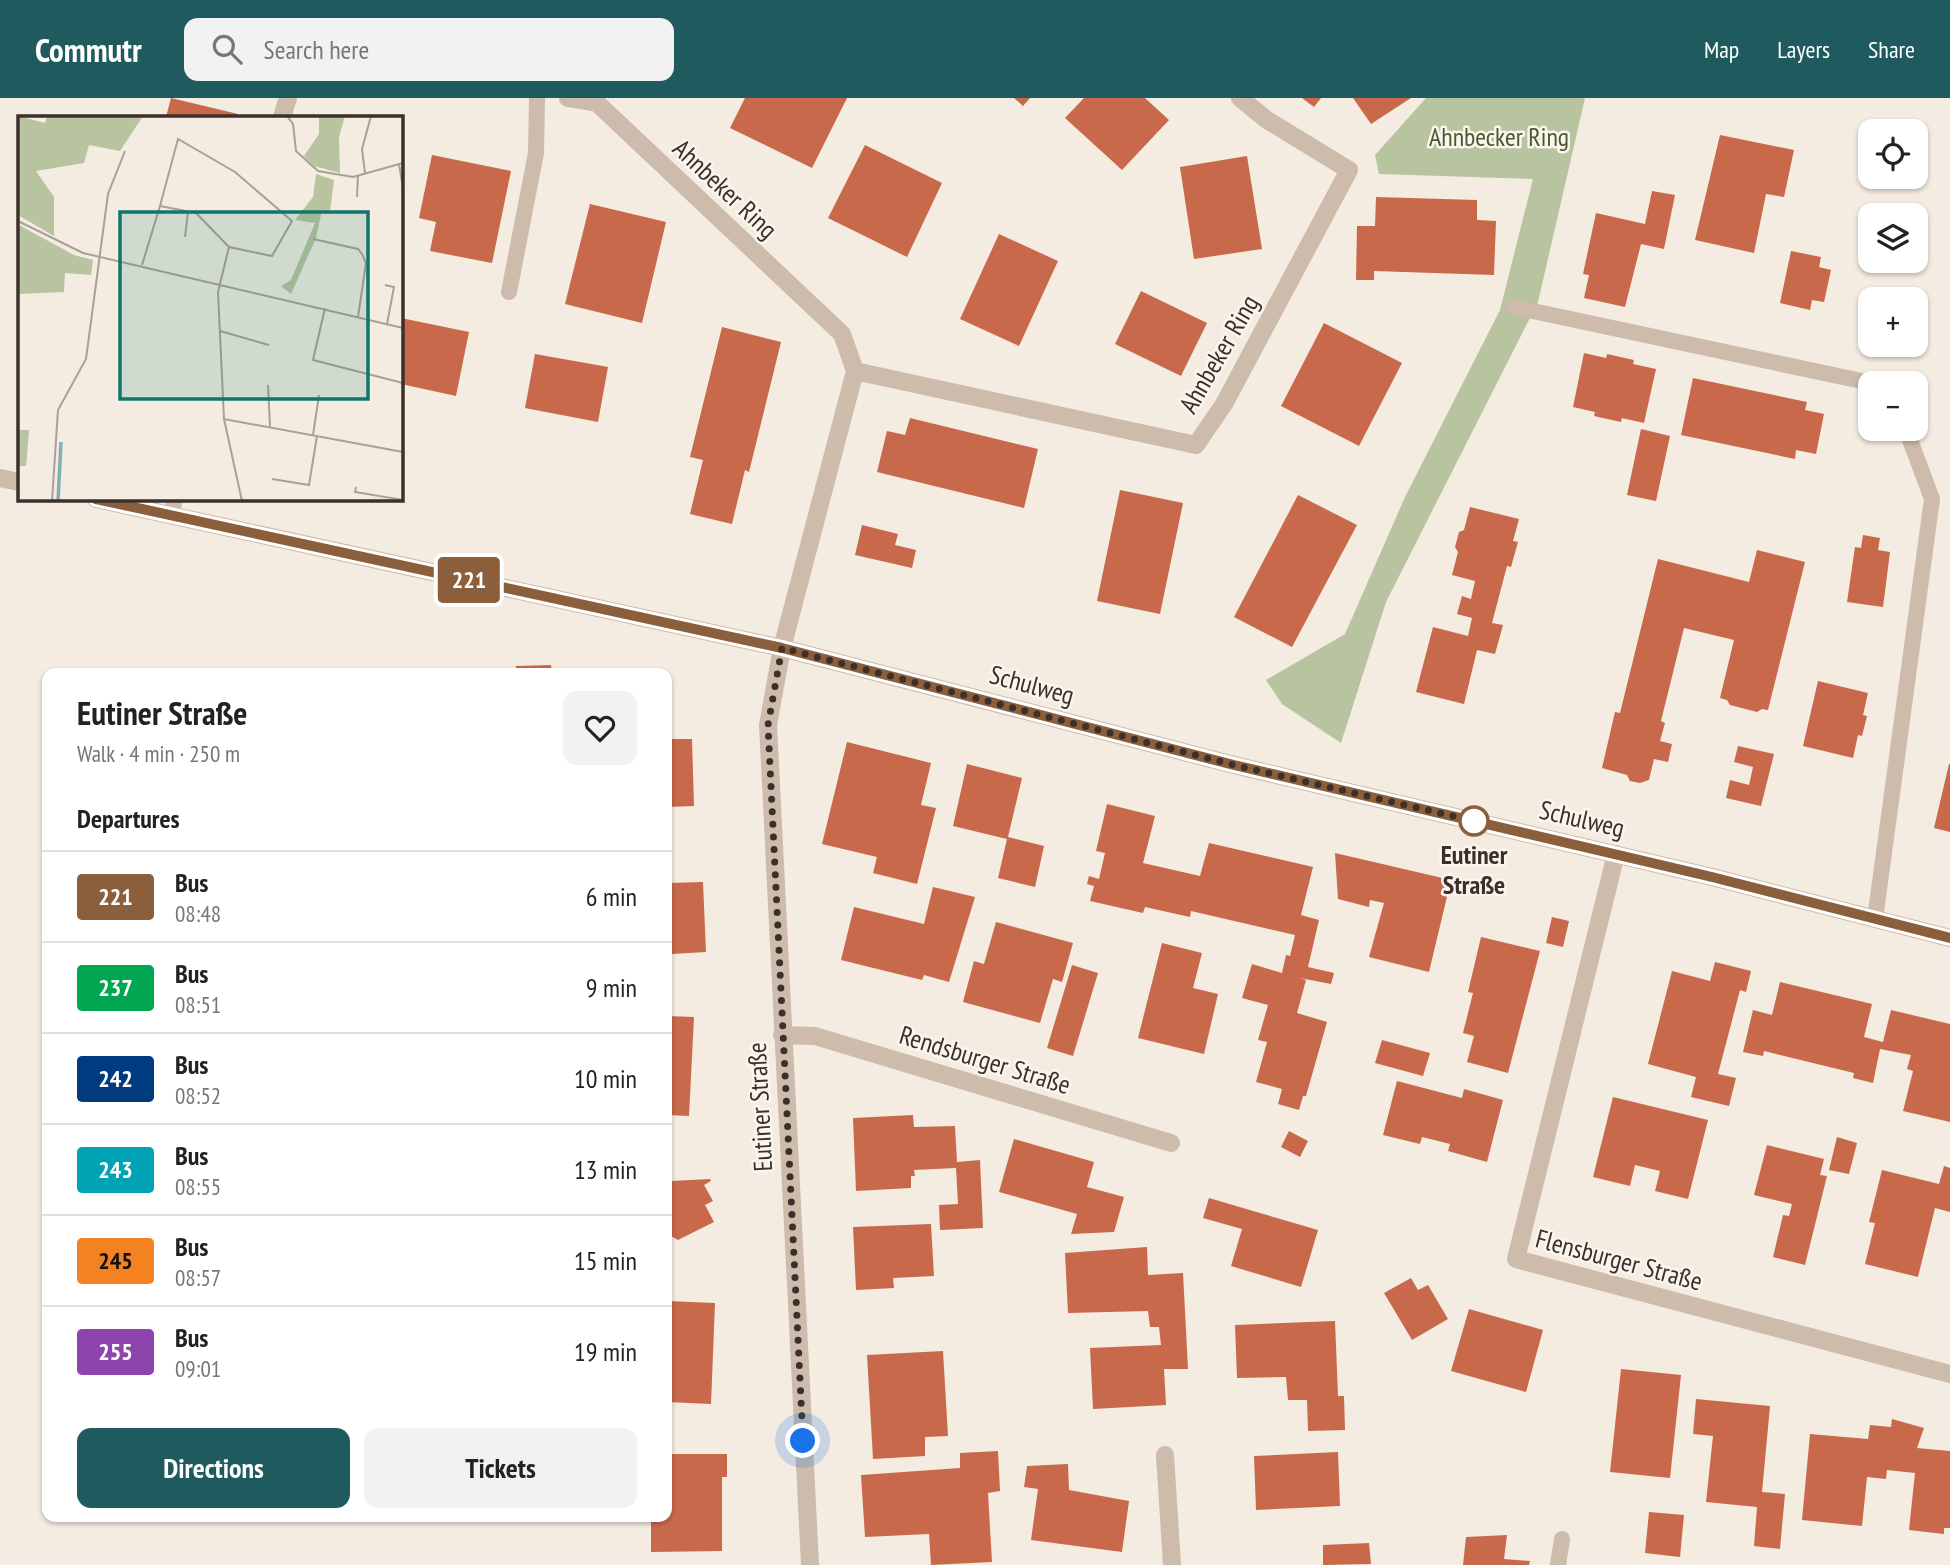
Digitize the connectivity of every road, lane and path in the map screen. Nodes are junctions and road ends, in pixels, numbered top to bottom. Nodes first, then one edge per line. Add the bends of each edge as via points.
1 (288, 98) edge
2 (537, 98) edge
3 (568, 98) edge
4 (1240, 98) edge
5 (282, 116) edge
6 (509, 292) dead end
7 (1514, 307) dead end
8 (855, 371) junction
9 (1858, 380) edge
10 (1910, 441) edge
11 (0, 478) edge
12 (18, 482) edge
13 (106, 500) edge
14 (173, 507) edge
15 (782, 648) junction
16 (1616, 854) junction
17 (1875, 919) junction
18 (1950, 938) edge
19 (782, 1035) junction
20 (1171, 1143) dead end
21 (1950, 1374) edge
22 (1166, 1455) dead end
23 (1562, 1539) dead end
24 (810, 1565) edge
25 (1172, 1565) edge
26 (1558, 1565) edge

1 - 5 street
2 - 6 lane via 536,153
3 - 8 street, Ahnbeker Ring via 597,103 842,334
4 - 8 street, Ahnbeker Ring via 1349,170 1224,404 1196,445
7 - 9 lane
8 - 15 street
10 - 17 lane via 1932,499
11 - 12 street
13 - 14 street, Schulweg
14 - 15 street, Schulweg
15 - 16 street, Schulweg via 1234,765
15 - 19 street, Eutiner Straße via 768,725
16 - 17 street, Schulweg
16 - 21 street, Flensburger Straße via 1516,1259
17 - 18 street, Schulweg
19 - 20 street, Rendsburger Straße via 815,1036
19 - 24 street, Eutiner Straße
22 - 25 street
23 - 26 lane

